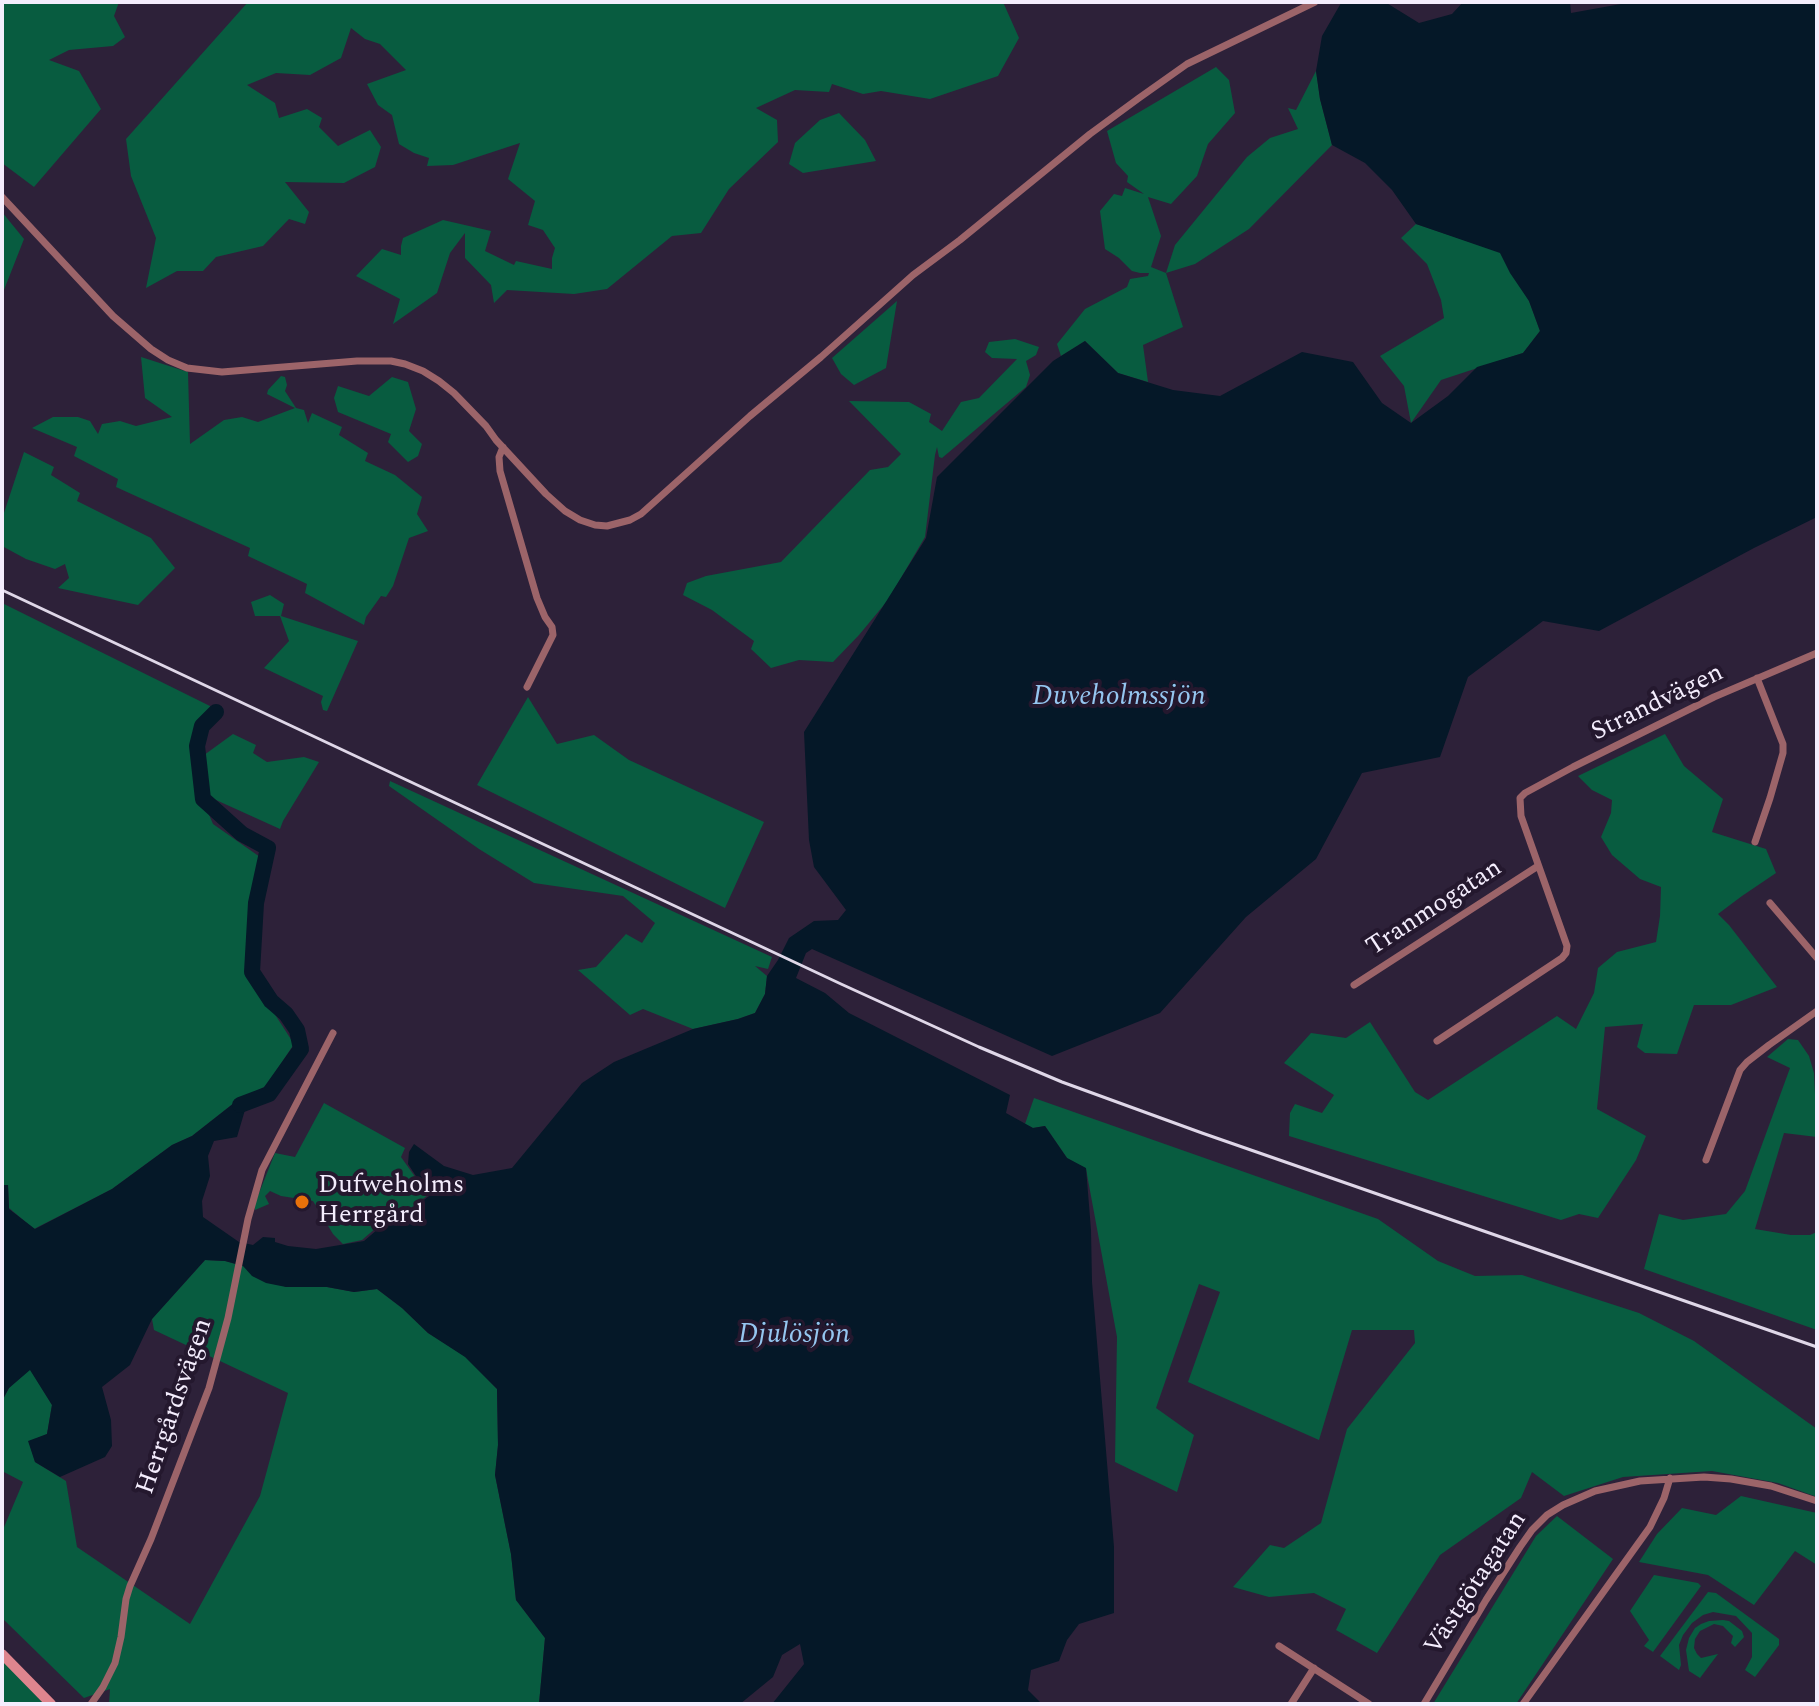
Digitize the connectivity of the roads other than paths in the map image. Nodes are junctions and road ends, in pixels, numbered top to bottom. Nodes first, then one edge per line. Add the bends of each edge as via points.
1 (1315, 2) edge
2 (2, 197) edge
3 (503, 447) junction
4 (1817, 653) edge
5 (1757, 678) junction
6 (527, 687) dead end
7 (1755, 842) dead end
8 (1538, 866) junction
9 (1770, 903) dead end
10 (1817, 958) edge
11 (1354, 985) dead end
12 (1817, 1011) edge
13 (333, 1033) dead end
14 (1437, 1041) dead end
15 (1706, 1160) dead end
16 (1670, 1478) junction
17 (1817, 1501) edge
18 (1279, 1646) dead end
19 (2, 1654) edge
20 (1314, 1668) junction
21 (51, 1704) edge
22 (91, 1704) edge
23 (1291, 1704) edge
24 (1369, 1704) edge
25 (1424, 1704) edge
26 (1523, 1704) edge

1 - 3 street via 1187,64 1090,134 913,275 641,514 607,526 565,511
2 - 3 street via 113,316 168,360 222,372 357,361 405,364 454,393
3 - 6 street via 500,471 553,635
4 - 5 street, Strandvägen
5 - 7 street via 1783,753
5 - 8 street, Strandvägen via 1520,798
8 - 11 street, Tranmogatan
8 - 14 street via 1566,953
9 - 10 street
12 - 15 street via 1740,1070
13 - 22 street, Herrgårdsvägen via 262,1170 209,1388 130,1586 115,1663
16 - 17 street, Västgötagatan via 1731,1479
16 - 25 street, Västgötagatan via 1595,1491 1547,1515 1520,1547
16 - 26 street via 1650,1527
18 - 20 street
19 - 21 main road
20 - 23 street
20 - 24 street

